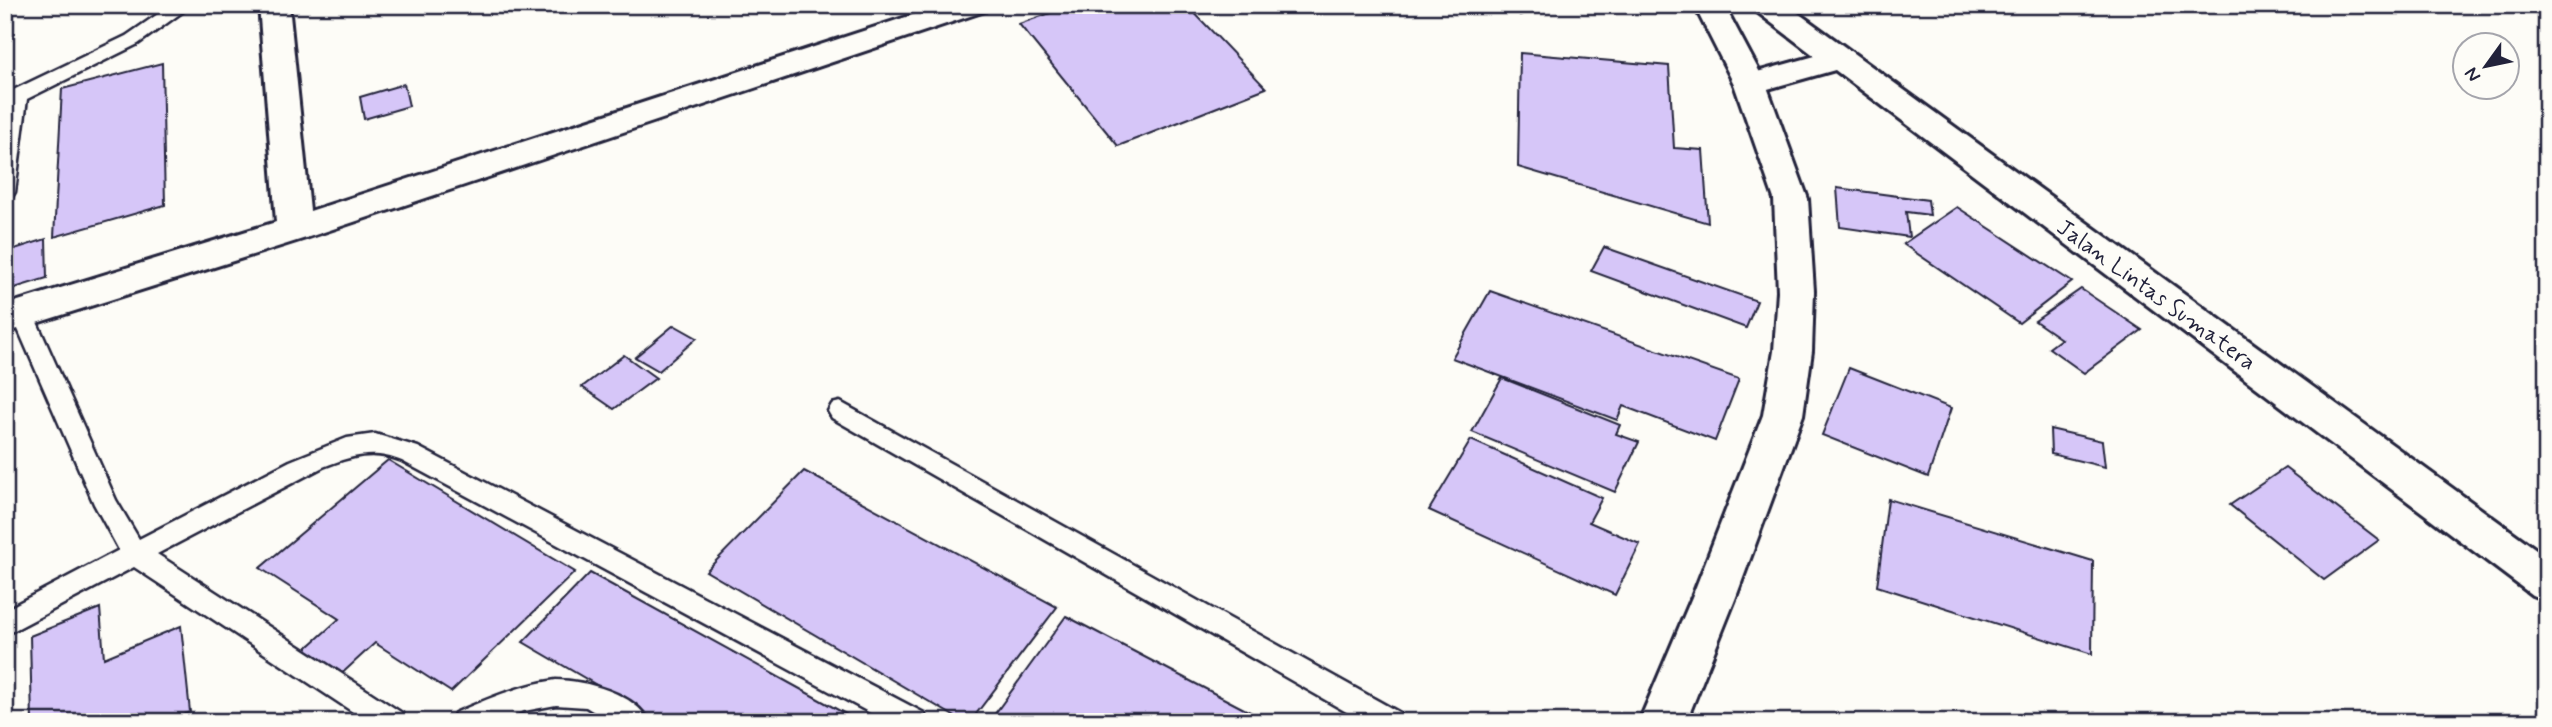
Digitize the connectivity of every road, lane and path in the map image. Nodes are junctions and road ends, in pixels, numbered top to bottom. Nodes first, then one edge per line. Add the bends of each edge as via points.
1 (183, 5) edge
2 (274, 5) edge
3 (974, 5) edge
4 (1709, 5) edge
5 (1767, 5) edge
6 (1840, 59) junction
7 (1750, 84) junction
8 (12, 100) edge
9 (5, 191) edge
10 (294, 229) junction
11 (14, 316) edge
12 (840, 411) dead end
13 (134, 553) junction
14 (2547, 582) edge
15 (5, 623) edge
16 (392, 722) edge
17 (465, 722) edge
18 (635, 722) edge
19 (914, 722) edge
20 (1390, 722) edge
21 (1662, 722) edge

1 - 8 lane via 132,40
2 - 10 main road
3 - 10 main road
4 - 7 main road
5 - 6 main road, Jalan Lintas Sumatera
6 - 7 main road
6 - 14 main road, Jalan Lintas Sumatera
7 - 21 main road via 1791,199 1796,290 1793,351 1783,415
8 - 9 lane
10 - 11 main road
11 - 13 lane
12 - 20 lane
13 - 15 lane
13 - 16 lane
13 - 19 lane via 335,453 367,444 391,446
17 - 18 lane via 542,694 567,692 589,696

